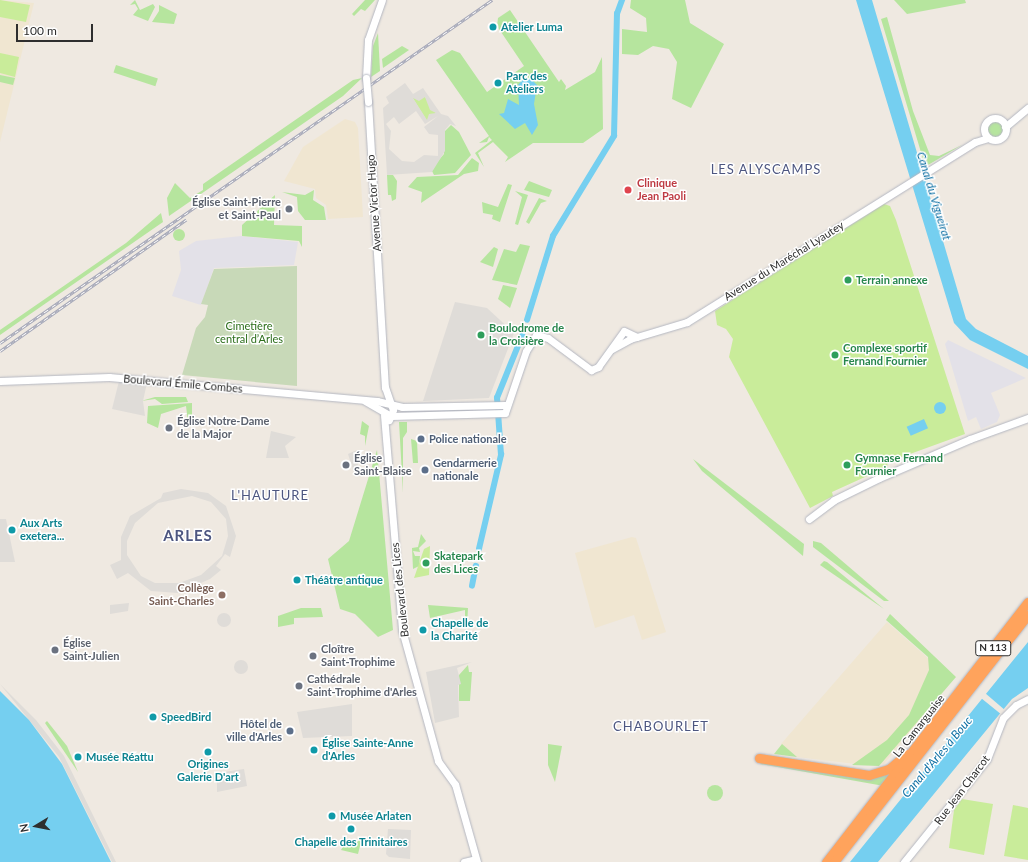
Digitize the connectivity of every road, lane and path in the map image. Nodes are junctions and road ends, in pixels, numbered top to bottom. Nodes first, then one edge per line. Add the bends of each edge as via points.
1 (382, 0) edge
2 (1028, 108) edge
3 (1012, 119) junction
4 (1000, 120) junction
5 (1005, 127) junction
6 (984, 131) junction
7 (988, 138) junction
8 (974, 142) junction
9 (637, 337) junction
10 (612, 349) junction
11 (0, 381) edge
12 (386, 387) junction
13 (391, 404) junction
14 (376, 405) junction
15 (499, 405) junction
16 (387, 415) junction
17 (1028, 418) edge
18 (810, 519) dead end
19 (1028, 602) edge
20 (1028, 614) edge
21 (958, 695) junction
22 (1028, 699) edge
23 (767, 749) dead end
24 (759, 758) dead end
25 (788, 760) junction
26 (476, 861) edge
27 (464, 862) edge
28 (826, 862) edge
29 (834, 862) edge
30 (904, 862) edge

1 - 12 main road, Avenue Victor Hugo, bridge via 372,20 366,78
2 - 3 main road
3 - 4 main road
3 - 5 main road
4 - 5 main road
4 - 6 main road via 989,120
5 - 7 main road via 1001,138
6 - 7 main road
6 - 8 main road
7 - 8 main road
8 - 9 main road, Avenue du Maréchal Lyautey via 687,322
9 - 10 main road, Avenue du Maréchal Lyautey
9 - 10 main road via 624,330
10 - 15 main road via 595,369 588,370 538,334 528,347
11 - 14 main road, Boulevard Émile Combes via 109,377 365,401
12 - 13 main road, Avenue Victor Hugo
12 - 14 main road
13 - 14 main road, Boulevard Émile Combes
13 - 15 main road, Boulevard Émile Combes via 420,408
13 - 16 main road, Avenue Victor Hugo
14 - 16 main road
15 - 16 main road via 499,413
16 - 26 main road, Boulevard des Lices via 402,630 438,761 455,784
17 - 18 main road via 970,439 879,478 834,500
19 - 21 highway, La Camarguaise / N 113
20 - 29 highway, La Camarguaise / N 113
21 - 25 highway via 900,760 880,774 863,774
21 - 28 highway, La Camarguaise / N 113
22 - 30 main road, Rue Jean Charcot via 1016,704 1003,718 987,759
23 - 25 highway via 772,755
24 - 25 highway
26 - 27 main road

